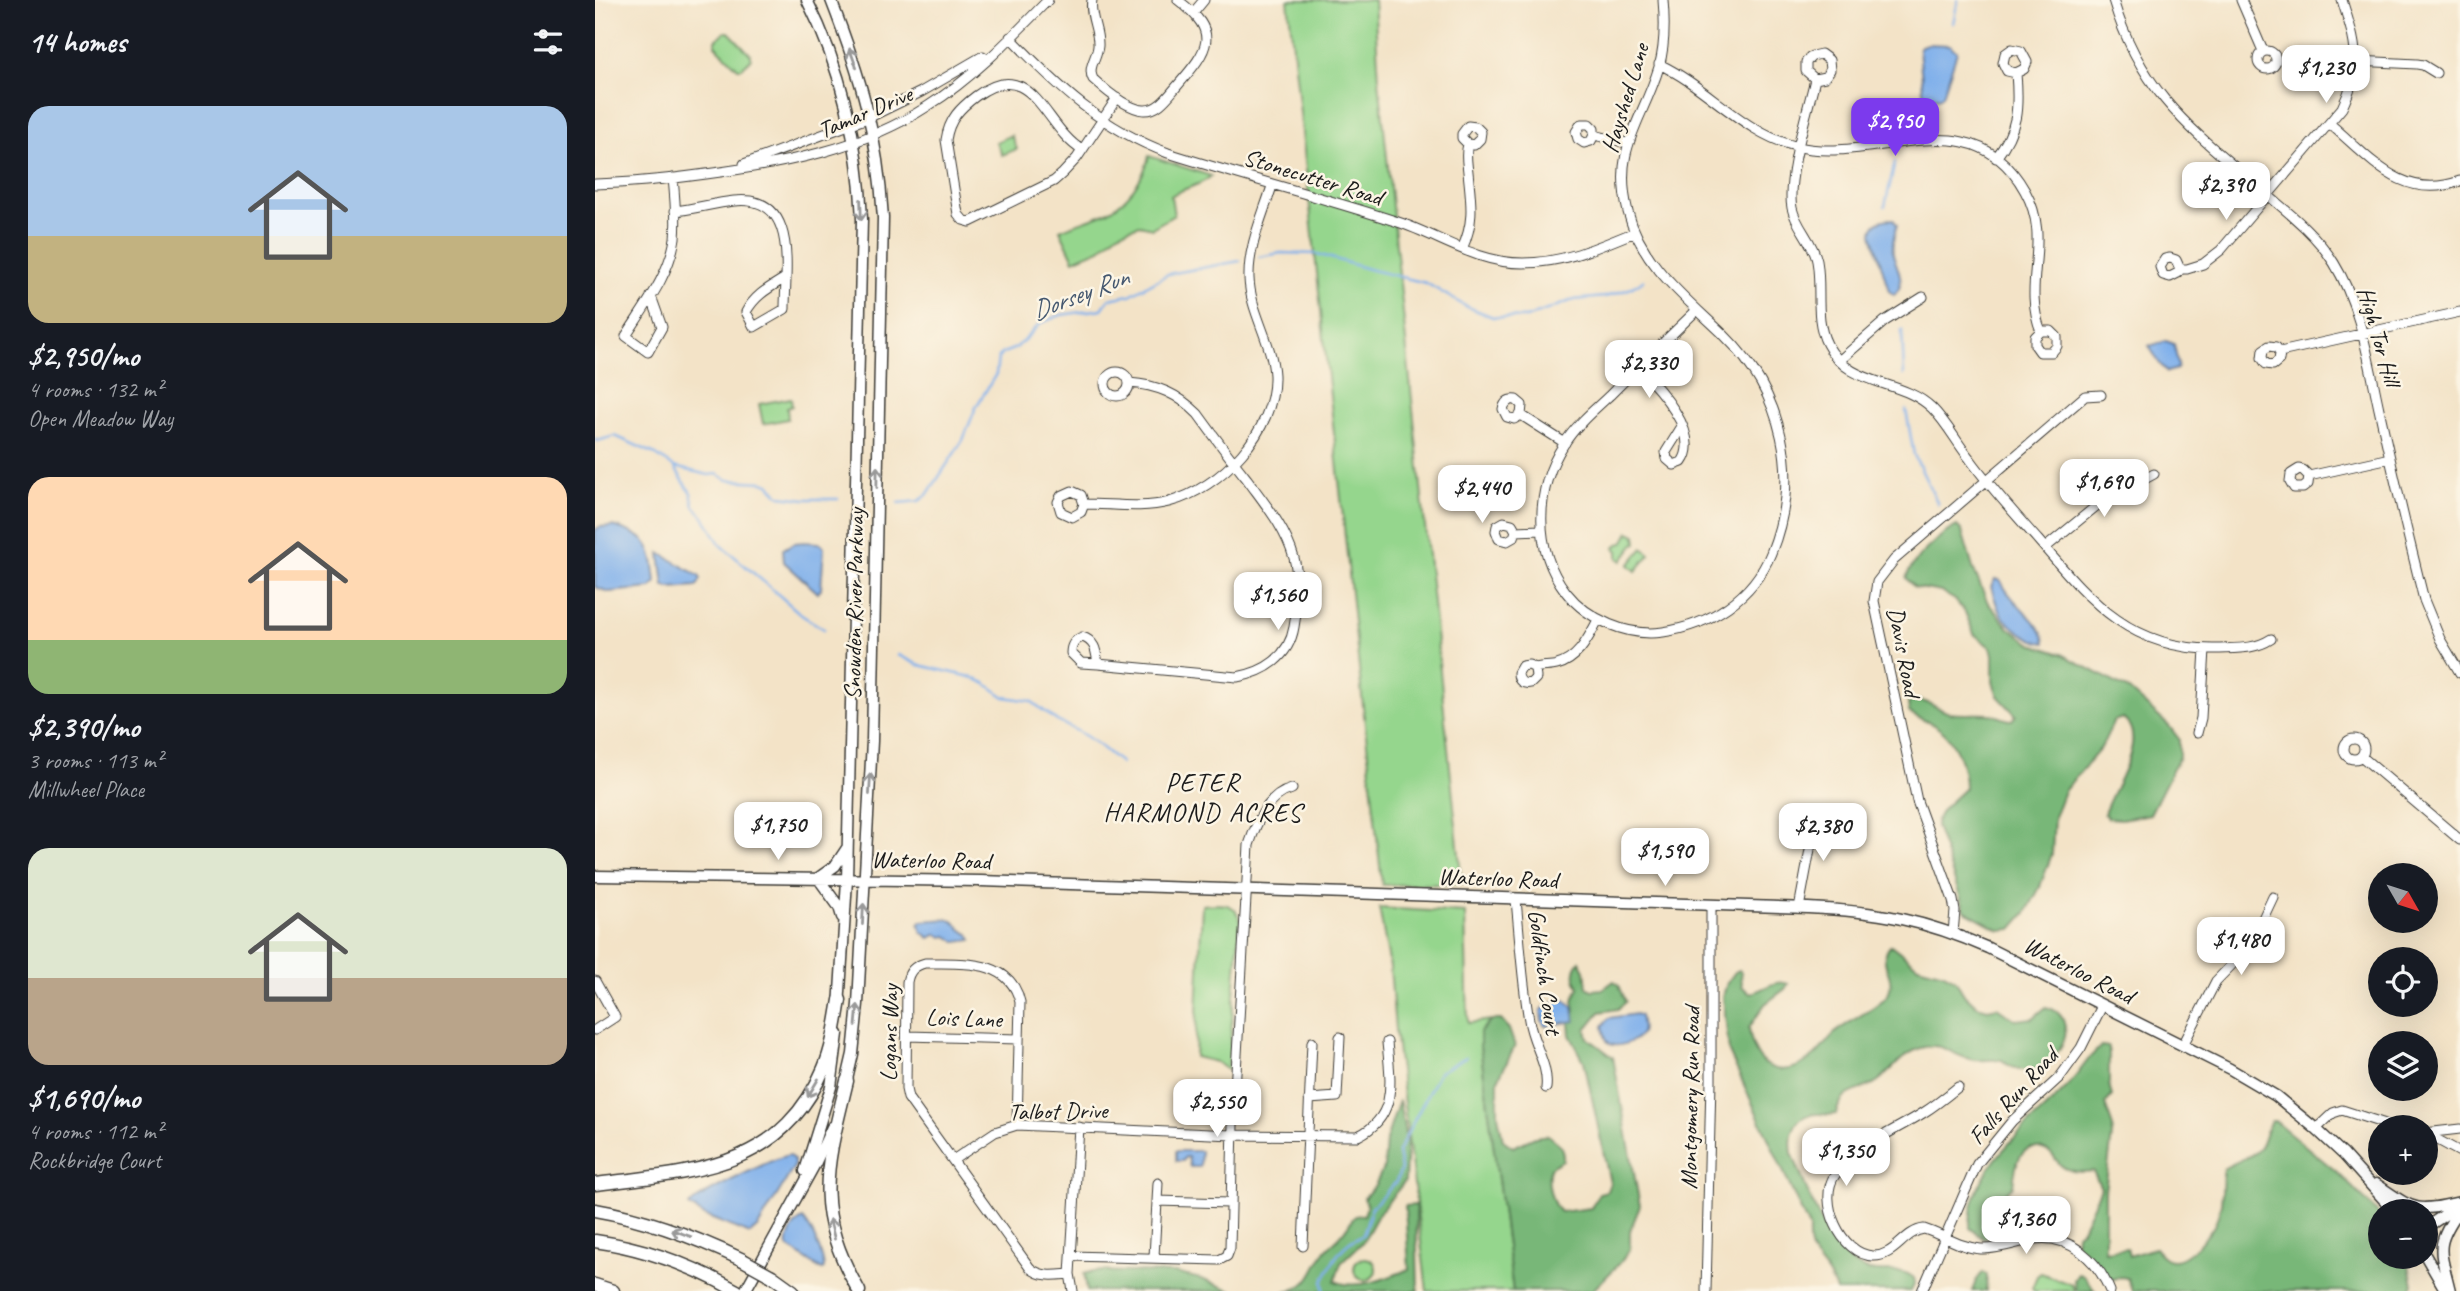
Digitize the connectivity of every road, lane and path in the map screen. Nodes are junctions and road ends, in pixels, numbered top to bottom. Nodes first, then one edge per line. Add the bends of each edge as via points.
1 (807, 0) edge
2 (831, 0) edge
3 (1048, 0) edge
4 (1092, 0) edge
5 (1178, 0) edge
6 (1204, 0) edge
7 (1663, 0) edge
8 (2113, 0) edge
9 (2241, 0) edge
10 (2342, 0) edge
11 (1194, 12) junction
12 (1010, 37) junction
13 (2263, 51) dead end
14 (2357, 61) junction
15 (1660, 64) junction
16 (2016, 73) dead end
17 (2436, 73) dead end
18 (1815, 79) dead end
19 (1117, 98) junction
20 (870, 117) junction
21 (1102, 121) junction
22 (2330, 124) junction
23 (851, 125) junction
24 (874, 135) junction
25 (1594, 135) dead end
26 (854, 142) junction
27 (1627, 143) junction
28 (1468, 144) dead end
29 (1799, 147) junction
30 (1082, 150) junction
31 (1996, 158) junction
32 (713, 173) junction
33 (673, 178) junction
34 (2460, 181) edge
35 (595, 184) edge
36 (1272, 186) junction
37 (2269, 196) junction
38 (675, 211) junction
39 (1635, 232) junction
40 (1462, 249) junction
41 (2180, 269) dead end
42 (785, 278) junction
43 (651, 296) junction
44 (1923, 297) dead end
45 (1697, 310) junction
46 (2460, 312) edge
47 (2041, 331) dead end
48 (2362, 335) junction
49 (2280, 352) dead end
50 (1839, 361) junction
51 (1638, 367) junction
52 (1129, 383) dead end
53 (2101, 395) dead end
54 (1521, 415) dead end
55 (1681, 428) dead end
56 (1565, 443) junction
57 (2390, 458) junction
58 (1233, 461) junction
59 (2154, 474) dead end
60 (2309, 476) dead end
61 (1986, 480) junction
62 (1084, 504) dead end
63 (1541, 530) junction
64 (1516, 531) dead end
65 (2045, 548) junction
66 (1598, 620) junction
67 (2271, 639) dead end
68 (2205, 649) junction
69 (1098, 664) dead end
70 (1535, 668) dead end
71 (2460, 673) edge
72 (2197, 733) dead end
73 (2361, 756) dead end
74 (1292, 789) dead end
75 (1817, 812) dead end
76 (2460, 840) edge
77 (848, 845) junction
78 (595, 876) edge
79 (818, 878) junction
80 (847, 880) junction
81 (865, 880) junction
82 (1247, 890) junction
83 (2273, 897) dead end
84 (1516, 900) junction
85 (1711, 906) junction
86 (1799, 908) junction
87 (844, 926) junction
88 (1953, 933) junction
89 (595, 981) edge
90 (840, 1000) junction
91 (2102, 1006) junction
92 (595, 1030) edge
93 (907, 1036) junction
94 (1340, 1037) dead end
95 (1019, 1039) junction
96 (1312, 1042) dead end
97 (1387, 1042) dead end
98 (2183, 1045) junction
99 (848, 1081) junction
100 (1958, 1087) dead end
101 (1546, 1088) dead end
102 (1309, 1099) junction
103 (2368, 1118) edge
104 (1017, 1125) junction
105 (1079, 1127) junction
106 (2316, 1129) junction
107 (2460, 1129) edge
108 (2438, 1132) edge
109 (1233, 1135) junction
110 (1306, 1136) junction
111 (2438, 1140) edge
112 (2460, 1152) edge
113 (953, 1160) junction
114 (2365, 1177) junction
115 (1158, 1183) dead end
116 (595, 1184) edge
117 (2384, 1199) edge
118 (1157, 1201) junction
119 (792, 1203) junction
120 (1229, 1203) junction
121 (2460, 1205) edge
122 (595, 1210) edge
123 (2438, 1219) edge
124 (1944, 1237) junction
125 (595, 1241) edge
126 (1303, 1246) dead end
127 (1071, 1256) junction
128 (1154, 1257) junction
129 (2434, 1269) edge
130 (1070, 1274) junction
131 (595, 1285) edge
132 (733, 1289) edge
133 (613, 1291) edge
134 (745, 1291) edge
135 (793, 1291) edge
136 (859, 1291) edge
137 (1073, 1291) edge
138 (1706, 1291) edge
139 (1921, 1291) edge
140 (2110, 1291) edge
141 (2448, 1291) edge

1 - 23 main road, Snowden River Parkway
20 -> 2 main road, Snowden River Parkway
3 - 12 street, Tamar Drive
4 - 19 street via 1098,43 1090,75
5 - 11 street
6 - 11 street
7 - 15 street, Hayshed Lane
8 - 37 street, High Tor Hill via 2126,37 2161,97
9 - 13 street
10 - 14 street
11 - 19 street via 1203,28 1203,54 1165,100 1145,110
12 - 20 street, Tamar Drive via 947,78
12 - 21 street, Stonecutter Road via 1061,90
12 - 24 street, Tamar Drive via 929,106
14 - 17 street via 2417,64
14 - 22 street via 2348,96
15 - 27 street, Hayshed Lane
15 - 29 street via 1762,134
16 - 31 street via 2015,125
18 - 29 street
19 - 21 street
20 - 23 street, Tamar Drive
20 - 24 main road, Snowden River Parkway
21 - 30 street
21 - 36 street, Stonecutter Road via 1152,147
22 - 34 street via 2409,184 2438,188
22 - 37 street
23 - 26 main road, Snowden River Parkway
23 - 32 street, Tamar Drive
24 - 26 street, Tamar Drive
81 -> 24 main road, Snowden River Parkway via 883,225
25 - 27 street
26 - 32 street, Tamar Drive via 793,160
26 -> 77 main road, Snowden River Parkway via 862,219
27 - 39 street, Hayshed Lane via 1624,187
28 - 40 street via 1472,216
29 - 31 street via 1851,150 1936,138 1961,142
29 - 50 street via 1792,208 1814,250 1824,336
30 - 30 street via 1054,181 970,222 958,214 948,129 958,110 984,90 1001,83 1025,88 1062,135
31 - 47 street via 2024,189 2037,222 2032,298
32 - 33 street, Tamar Drive
33 - 35 street, Tamar Drive
33 - 38 street
36 - 40 street, Stonecutter Road via 1405,225
36 - 58 street via 1249,277 1272,363 1273,391 1260,431
37 - 41 street via 2212,258
37 - 48 street, High Tor Hill via 2333,261
38 - 42 street via 735,201 763,206 785,233
38 - 43 street via 673,249
39 - 40 street, Stonecutter Road via 1569,258 1546,262 1504,262
39 - 45 street, Hayshed Lane via 1646,255
42 - 42 street via 785,309 754,327 746,312 750,305
43 - 43 street via 626,336 648,352 662,327
44 - 50 street via 1885,321
45 - 51 street, Hayshed Lane
45 - 66 street, Hayshed Lane via 1744,357 1773,407 1786,459 1786,498 1778,536 1752,585 1728,608 1709,618 1658,633
46 - 48 street
48 - 49 street
48 - 57 street, High Tor Hill
50 - 61 street via 1863,378 1924,401
51 - 55 street via 1664,394
51 - 56 street, Hayshed Lane
52 - 58 street via 1155,386 1183,400
53 - 61 street, Davis Road via 2085,396
54 - 56 street
56 - 63 street, Hayshed Lane via 1547,482
57 - 60 street
57 - 71 street, High Tor Hill via 2424,600
58 - 62 street via 1201,487 1168,502
58 - 69 street via 1276,518 1294,560 1298,598 1288,645 1266,669 1237,677
59 - 65 street via 2100,503
61 - 65 street
61 - 88 street, Davis Road via 1894,560 1874,592 1917,800 1953,900
63 - 64 street
63 - 66 street, Hayshed Lane via 1552,573 1570,597
65 - 68 street via 2082,592 2123,624 2159,641
66 - 70 street via 1571,658
67 - 68 street via 2248,648
68 - 72 street
73 - 76 street
74 - 82 street via 1275,799 1256,825 1249,845
75 - 86 street
77 - 79 main road via 835,866
77 - 80 main road, Snowden River Parkway
78 - 79 main road, Waterloo Road
79 - 80 main road, Waterloo Road
79 - 87 main road via 839,907
80 - 81 main road, Waterloo Road
80 - 87 main road, Snowden River Parkway
81 - 82 main road, Waterloo Road
99 -> 81 main road, Snowden River Parkway via 857,1017
82 - 84 main road, Waterloo Road
82 - 109 street
83 - 98 street via 2250,946 2216,981
84 - 85 main road, Waterloo Road
84 - 101 street, Goldfinch Court via 1528,1017
85 - 86 main road, Waterloo Road
85 - 138 street, Montgomery Run Road
86 - 88 main road, Waterloo Road via 1876,913
87 - 90 main road, Snowden River Parkway
88 - 91 main road, Waterloo Road
89 - 92 street via 615,1017
90 -> 116 highway via 824,1069 800,1108 770,1138 715,1167
90 - 119 main road, Snowden River Parkway via 831,1087
91 - 98 main road, Waterloo Road
91 - 124 street, Falls Run Road via 2060,1077 1986,1150
93 - 95 street, Lois Lane
93 - 95 street, Logans Way via 907,982 912,969 925,963 978,964 1003,974 1017,992
93 - 113 street, Logans Way via 908,1097
94 - 102 street via 1337,1097
95 - 104 street, Logans Way
96 - 102 street
97 - 110 street, Talbot Drive via 1391,1095 1371,1129 1358,1136
98 - 106 main road, Waterloo Road via 2260,1086
99 - 119 main road, Snowden River Parkway via 816,1163
136 -> 99 highway via 832,1230 826,1185
100 - 124 street via 1851,1159 1835,1174 1829,1194 1838,1228 1863,1254 1885,1253 1912,1231 1924,1229
102 - 110 street
103 - 106 street via 2342,1110
104 - 105 street, Talbot Drive
104 - 113 street, Talbot Drive via 995,1132
105 - 109 street, Talbot Drive
105 - 127 street
106 - 114 main road, Waterloo Road
107 - 108 street
109 - 110 street, Talbot Drive
109 - 120 street
110 - 126 street
111 - 112 street
113 - 130 street, Logans Way via 1030,1268 1045,1276
114 - 117 main road, Waterloo Road
114 - 121 main road via 2421,1209
115 - 118 street
118 - 120 street
118 - 128 street
119 - 134 main road, Snowden River Parkway
120 - 128 street via 1227,1256 1219,1260
121 - 123 main road
121 - 141 main road via 2441,1240
135 -> 122 highway, bridge via 743,1260 675,1230
124 - 139 street, Falls Run Road
124 - 140 street via 1984,1249 2039,1239 2075,1247 2093,1262
125 - 132 highway via 665,1258
127 - 128 street
127 - 130 street
129 - 141 main road
130 - 137 street
131 - 133 highway

